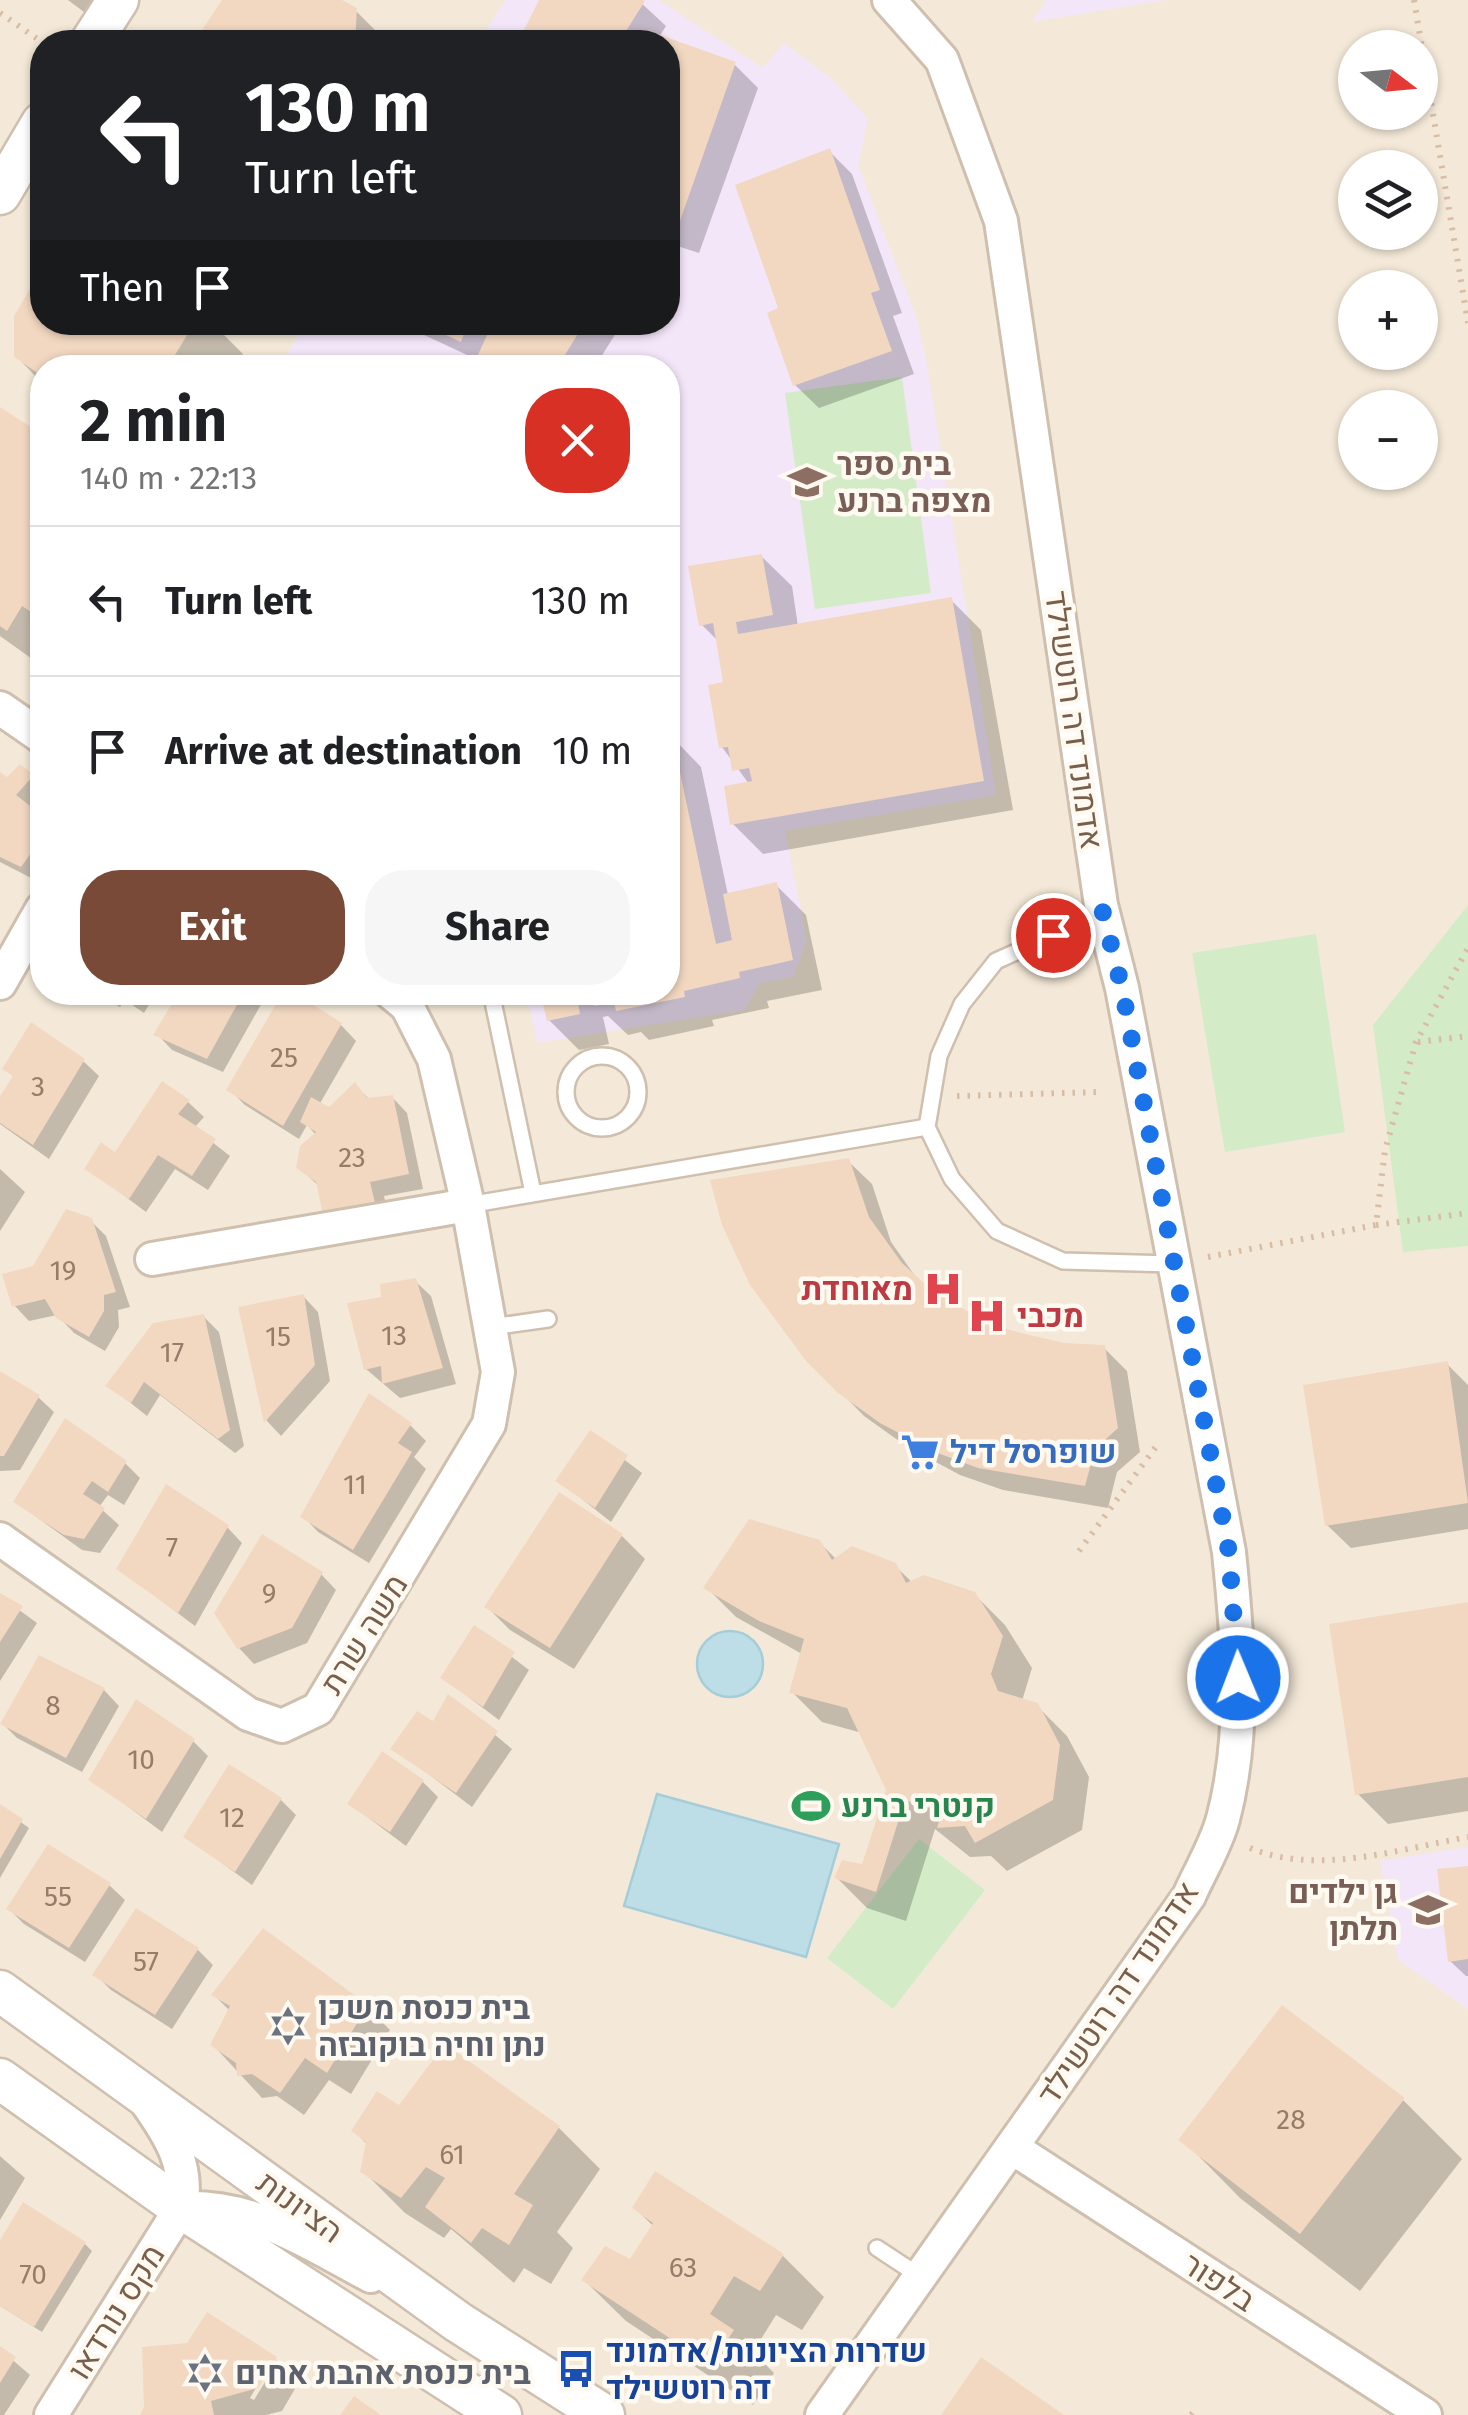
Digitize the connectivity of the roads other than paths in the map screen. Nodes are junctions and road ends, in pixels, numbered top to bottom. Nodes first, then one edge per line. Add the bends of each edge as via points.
1 (118, 0) edge
2 (888, 0) edge
3 (98, 30) edge
4 (30, 143) edge
5 (0, 194) edge
6 (0, 708) edge
7 (30, 729) edge
8 (1101, 905) junction
9 (30, 930) edge
10 (0, 983) edge
11 (406, 1005) edge
12 (494, 1005) edge
13 (566, 1086) joint
14 (927, 1127) junction
15 (533, 1193) junction
16 (468, 1205) junction
17 (152, 1258) dead end
18 (1172, 1264) junction
19 (548, 1320) dead end
20 (492, 1327) junction
21 (0, 1539) edge
22 (0, 1991) edge
23 (0, 2080) edge
24 (137, 2089) junction
25 (1014, 2149) junction
26 (181, 2208) junction
27 (877, 2248) dead end
28 (921, 2277) junction
29 (458, 2322) junction
30 (50, 2415) edge
31 (501, 2415) edge
32 (604, 2415) edge
33 (822, 2415) edge
34 (1425, 2415) edge

1 - 3 street
2 - 8 street, אדמונד דה רוטשילד via 942,60 1001,220
4 - 5 street
6 - 7 street
8 - 14 lane via 1072,928 996,961 962,1004 938,1056
8 - 18 street, אדמונד דה רוטשילד
9 - 10 street
11 - 16 street, משה שרת via 434,1059
12 - 15 lane
13 - 13 lane via 577,1066 597,1055 620,1060 638,1088 624,1120 600,1128 570,1109
14 - 15 lane
14 - 18 lane via 952,1179 997,1231 1063,1260
15 - 16 lane
16 - 17 street
16 - 20 street, משה שרת
18 - 25 street, אדמונד דה רוטשילד via 1229,1552 1239,1646 1236,1742 1217,1833 1189,1896
19 - 20 lane
20 - 21 street, משה שרת via 498,1372 489,1424 318,1709 282,1726 248,1714
22 - 24 street, הציונות
23 - 26 street, הציונות
24 - 26 street, מקס נורדאו via 182,2165
24 - 29 street, הציונות
25 - 28 street, אדמונד דה רוטשילד
25 - 34 street, בלפור
26 - 29 street, מקס נורדאו via 218,2208 263,2220
26 - 30 street, מקס נורדאו
26 - 31 street, הציונות
27 - 28 lane
28 - 33 street, אדמונד דה רוטשילד
29 - 32 street, הציונות

